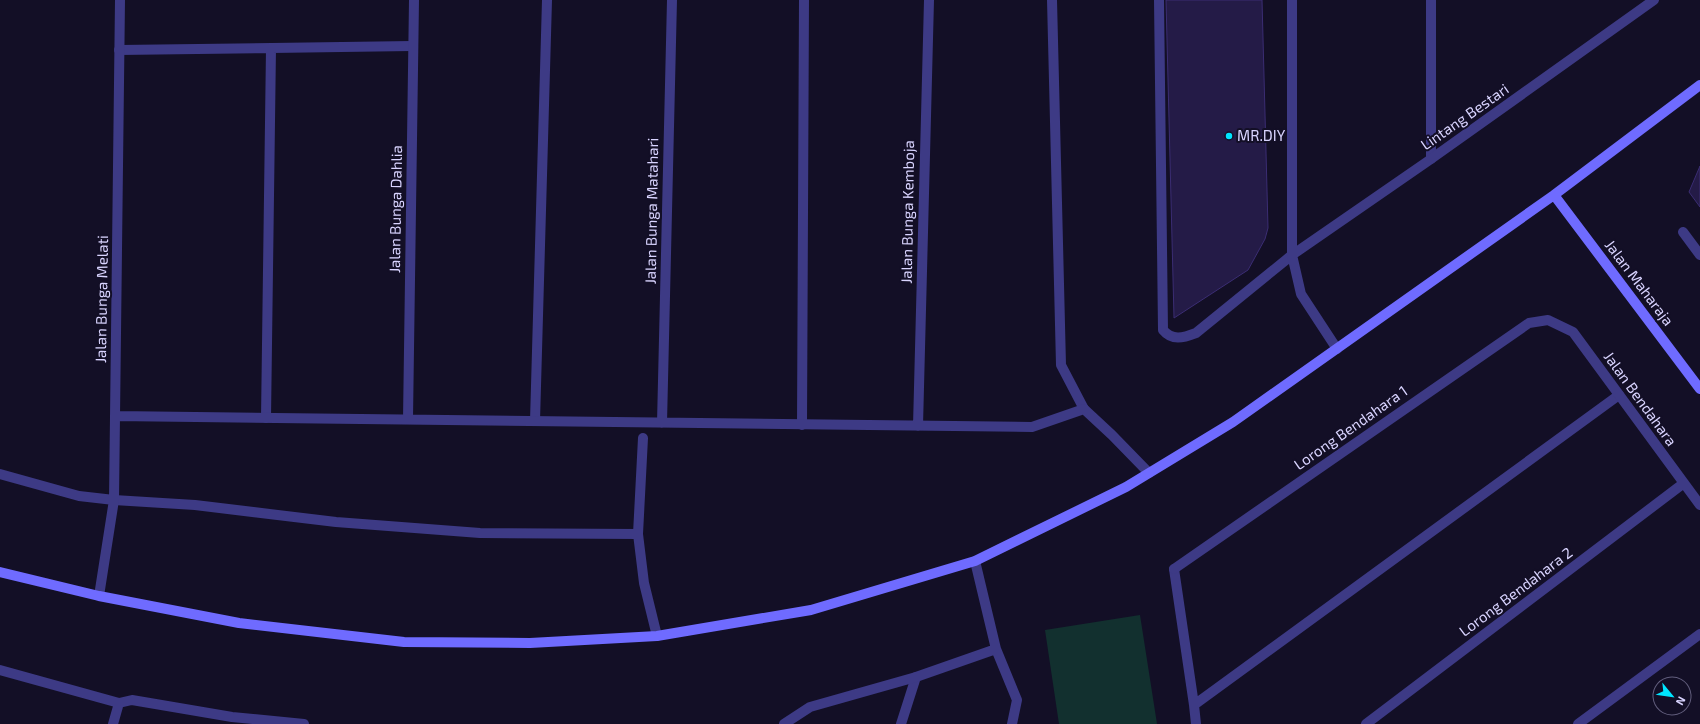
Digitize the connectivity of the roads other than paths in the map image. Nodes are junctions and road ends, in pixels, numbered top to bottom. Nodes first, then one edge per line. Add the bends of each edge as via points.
1 (120, 0) edge
2 (414, 0) edge
3 (547, 0) edge
4 (672, 0) edge
5 (804, 0) edge
6 (929, 0) edge
7 (1052, 0) edge
8 (1158, 0) edge
9 (1292, 0) edge
10 (1431, 0) edge
11 (1654, 0) edge
12 (412, 46) junction
13 (271, 48) junction
14 (119, 50) junction
15 (1700, 85) edge
16 (1431, 159) junction
17 (1554, 195) junction
18 (1683, 232) dead end
19 (1700, 255) edge
20 (1292, 256) junction
21 (1548, 320) joint
22 (1336, 348) junction
23 (1700, 389) edge
24 (1619, 395) junction
25 (1084, 409) junction
26 (115, 416) junction
27 (266, 418) junction
28 (408, 419) junction
29 (535, 421) junction
30 (662, 423) junction
31 (802, 424) junction
32 (918, 426) junction
33 (643, 438) dead end
34 (1149, 473) junction
35 (0, 474) edge
36 (1684, 483) junction
37 (114, 500) junction
38 (1700, 505) edge
39 (638, 534) junction
40 (975, 561) junction
41 (0, 572) edge
42 (99, 596) junction
43 (1700, 634) edge
44 (657, 636) junction
45 (996, 649) junction
46 (0, 670) edge
47 (916, 677) junction
48 (119, 703) junction
49 (1194, 705) junction
50 (231, 721) edge
51 (112, 724) edge
52 (304, 724) edge
53 (784, 724) edge
54 (901, 724) edge
55 (1012, 724) edge
56 (1196, 724) edge
57 (1366, 724) edge
58 (1578, 724) edge

1 - 14 street, Jalan Bunga Melati
2 - 12 street, Jalan Bunga Dahlia
3 - 29 street
4 - 30 street, Jalan Bunga Matahari
5 - 31 street
6 - 32 street, Jalan Bunga Kemboja
7 - 25 street via 1061,365
8 - 20 street, Lintang Bestari via 1163,330 1168,336 1182,338 1196,333
9 - 20 street
10 - 16 street
11 - 16 street, Lintang Bestari
12 - 13 street
12 - 28 street, Jalan Bunga Dahlia
13 - 14 street
13 - 27 street
14 - 26 street, Jalan Bunga Melati
15 - 17 street
16 - 20 street, Lintang Bestari
17 - 22 street
17 - 23 street, Jalan Maharaja
18 - 19 street
20 - 22 street via 1300,294
21 - 24 street, Jalan Bendahara via 1573,332
21 - 49 street, Lorong Bendahara 1 via 1529,323 1174,569
22 - 34 street via 1233,422
24 - 36 street, Jalan Bendahara
24 - 49 street
25 - 32 street via 1032,427
25 - 34 street
26 - 27 street
26 - 37 street, Jalan Bunga Melati
27 - 28 street
28 - 29 street
29 - 30 street
30 - 31 street
31 - 32 street
33 - 39 street
34 - 40 street via 1126,487
35 - 37 street via 79,496
36 - 38 street, Jalan Bendahara
36 - 57 street, Lorong Bendahara 2
37 - 39 street via 195,505 336,522 480,533
37 - 42 street, Jalan Bunga Melati
39 - 44 street via 644,583
40 - 44 street via 811,610
40 - 45 street
41 - 42 street
42 - 44 street via 239,624 404,642 530,643
43 - 58 street
45 - 47 street
45 - 55 street via 1017,700
46 - 48 street
47 - 53 street via 810,707
47 - 54 street
48 - 50 street via 132,700
48 - 51 street
49 - 56 street
50 - 52 street

